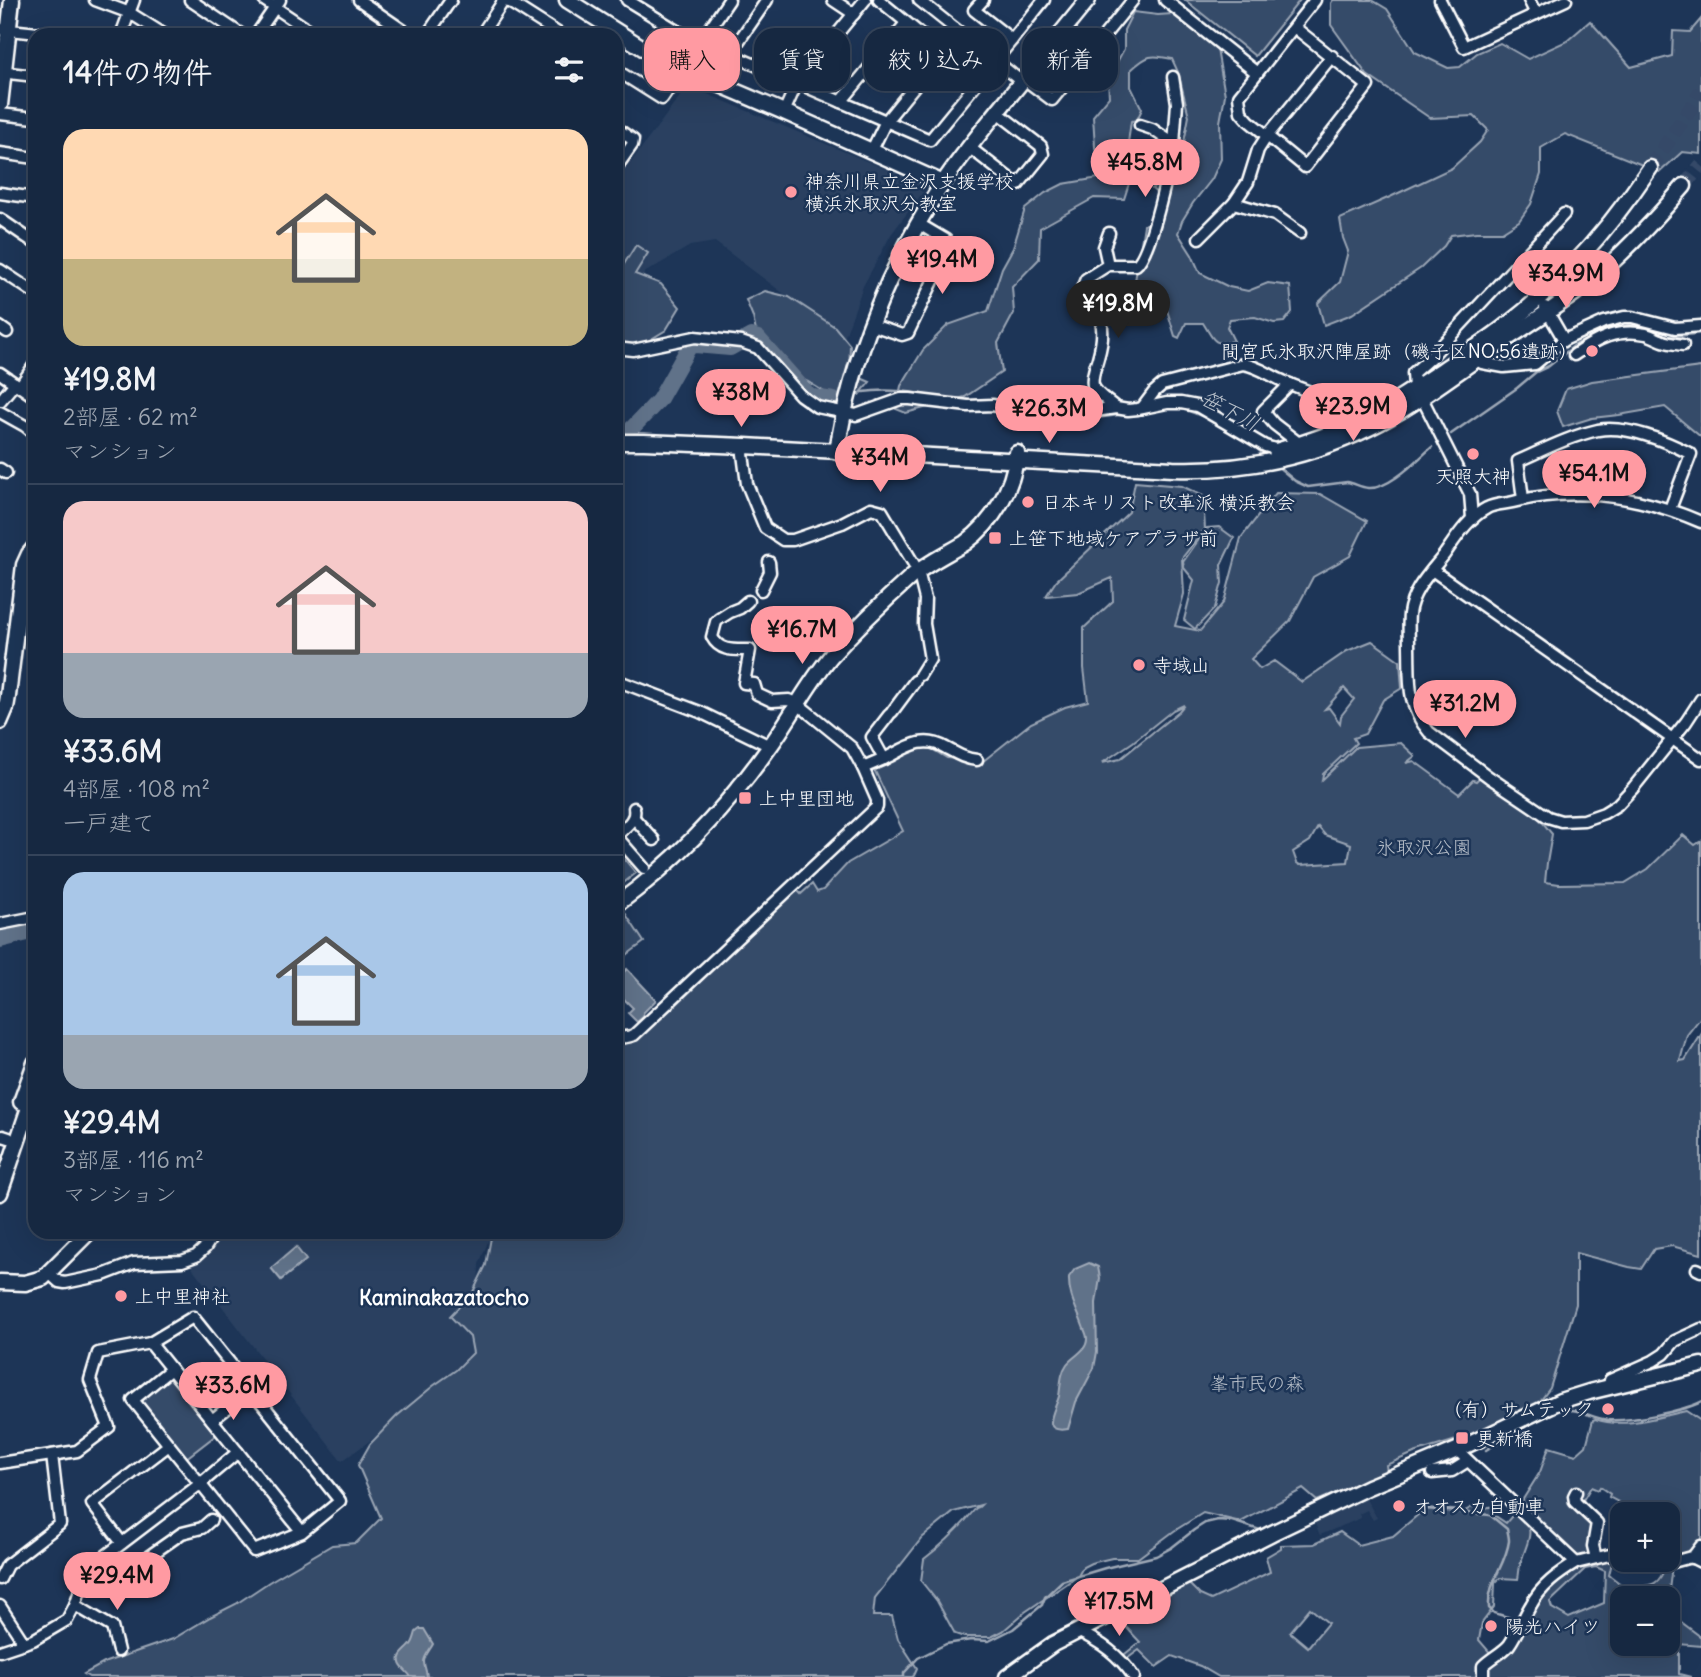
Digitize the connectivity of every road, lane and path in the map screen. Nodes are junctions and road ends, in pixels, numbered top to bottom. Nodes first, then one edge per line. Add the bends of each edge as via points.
1 (12, 0) edge
2 (95, 0) edge
3 (134, 0) edge
4 (190, 0) edge
5 (264, 0) edge
6 (359, 0) edge
7 (451, 0) edge
8 (505, 0) edge
9 (567, 0) edge
10 (627, 0) edge
11 (729, 0) edge
12 (767, 0) edge
13 (833, 0) edge
14 (865, 0) edge
15 (879, 0) edge
16 (919, 0) edge
17 (983, 0) edge
18 (1044, 0) edge
19 (1088, 0) edge
20 (1133, 0) edge
21 (1165, 0) edge
22 (1315, 0) edge
23 (1529, 0) edge
24 (1566, 0) edge
25 (1444, 1) edge
26 (277, 4) edge
27 (130, 13) junction
28 (854, 14) junction
29 (1536, 14) junction
30 (906, 23) junction
31 (1294, 27) junction
32 (124, 28) edge
33 (154, 28) edge
34 (232, 28) edge
35 (261, 28) edge
36 (307, 28) edge
37 (400, 28) edge
38 (431, 28) edge
39 (486, 28) edge
40 (543, 28) edge
41 (611, 28) edge
42 (673, 28) edge
43 (710, 28) edge
44 (842, 28) edge
45 (912, 28) edge
46 (953, 28) edge
47 (1065, 28) edge
48 (1110, 28) edge
49 (4, 29) edge
50 (28, 32) edge
51 (623, 35) edge
52 (1012, 40) junction
53 (1008, 45) edge
54 (644, 49) edge
55 (1332, 57) junction
56 (754, 64) edge
57 (2, 72) edge
58 (1257, 73) junction
59 (623, 74) edge
60 (28, 75) edge
61 (1173, 78) dead end
62 (1022, 81) edge
63 (644, 88) edge
64 (649, 91) edge
65 (667, 91) edge
66 (735, 91) edge
67 (794, 91) edge
68 (816, 91) edge
69 (910, 91) edge
70 (970, 91) edge
71 (1039, 91) edge
72 (1059, 91) edge
73 (841, 102) junction
74 (0, 105) edge
75 (785, 112) junction
76 (998, 112) junction
77 (0, 114) edge
78 (28, 117) edge
79 (886, 121) junction
80 (1140, 125) dead end
81 (623, 133) edge
82 (1267, 136) junction
83 (1174, 144) junction
84 (969, 147) junction
85 (871, 152) junction
86 (0, 153) edge
87 (28, 157) edge
88 (623, 158) edge
89 (1650, 168) tunnel mouth
90 (943, 183) junction
91 (1685, 186) tunnel mouth
92 (0, 193) edge
93 (28, 197) edge
94 (1234, 203) junction
95 (1564, 214) dead end
96 (0, 219) edge
97 (919, 224) junction
98 (1109, 233) dead end
99 (1300, 233) dead end
100 (28, 238) edge
101 (1199, 238) dead end
102 (1108, 265) junction
103 (0, 270) edge
104 (28, 288) edge
105 (1539, 298) junction
106 (1549, 312) junction
107 (1651, 323) junction
108 (872, 325) junction
109 (1701, 326) edge
110 (1646, 334) junction
111 (1564, 340) junction
112 (1683, 345) dead end
113 (623, 349) edge
114 (1574, 355) dead end
115 (1472, 356) junction
116 (28, 372) edge
117 (0, 373) edge
118 (1290, 384) junction
119 (17, 385) junction
120 (28, 392) edge
121 (1417, 393) junction
122 (0, 401) edge
123 (1116, 408) junction
124 (1142, 408) junction
125 (0, 412) edge
126 (843, 414) junction
127 (1362, 420) junction
128 (28, 428) edge
129 (623, 436) edge
130 (648, 438) junction
131 (1300, 444) junction
132 (745, 446) junction
133 (837, 448) junction
134 (1016, 456) junction
135 (1269, 456) junction
136 (1470, 494) junction
137 (1523, 499) junction
138 (1489, 506) junction
139 (1670, 509) junction
140 (1472, 518) junction
141 (1701, 522) edge
142 (28, 556) edge
143 (769, 562) dead end
144 (1432, 570) junction
145 (918, 571) junction
146 (761, 590) dead end
147 (748, 601) dead end
148 (623, 683) edge
149 (1701, 699) edge
150 (798, 704) junction
151 (0, 722) edge
152 (1672, 739) junction
153 (770, 746) junction
154 (884, 759) junction
155 (1701, 759) edge
156 (977, 760) dead end
157 (863, 768) junction
158 (623, 827) edge
159 (654, 840) dead end
160 (623, 844) edge
161 (644, 869) dead end
162 (623, 900) edge
163 (28, 918) edge
164 (0, 924) edge
165 (623, 1037) edge
166 (28, 1093) edge
167 (28, 1099) edge
168 (4, 1137) edge
169 (0, 1163) edge
170 (0, 1193) edge
171 (82, 1239) edge
172 (211, 1239) edge
173 (49, 1273) junction
174 (0, 1282) edge
175 (1701, 1329) edge
176 (150, 1343) junction
177 (1701, 1365) edge
178 (171, 1369) junction
179 (1609, 1388) junction
180 (251, 1389) junction
181 (212, 1420) junction
182 (169, 1445) junction
183 (1457, 1450) junction
184 (238, 1452) junction
185 (52, 1455) junction
186 (1468, 1461) junction
187 (0, 1463) edge
188 (1432, 1473) dead end
189 (200, 1484) junction
190 (1576, 1492) dead end
191 (217, 1516) junction
192 (302, 1532) junction
193 (122, 1543) junction
194 (1701, 1546) edge
195 (1610, 1555) edge
196 (1596, 1558) junction
197 (1697, 1560) edge
198 (1576, 1563) junction
199 (0, 1579) edge
200 (83, 1584) junction
201 (75, 1605) junction
202 (0, 1606) edge
203 (1077, 1631) junction
204 (24, 1643) junction
205 (0, 1650) edge
206 (118, 1650) dead end
207 (1007, 1677) edge
208 (1134, 1677) edge
209 (1483, 1677) edge

1 - 49 street
2 - 27 street
3 - 27 street
4 - 34 street
5 - 26 street
6 - 37 street
7 - 38 street
8 - 39 street
8 - 40 street
9 - 41 street
10 - 42 street
11 - 43 street
12 - 56 street via 732,55
13 - 28 street
14 - 28 street
15 - 30 street
16 - 46 street
17 - 52 street via 974,10
18 - 52 street
19 - 47 street
20 - 48 street
21 - 58 street
22 - 31 street
23 - 29 street
24 - 29 street
25 - 29 street via 1464,47
26 - 35 street
26 - 36 street
27 - 32 street
27 - 33 street
28 - 44 street
30 - 45 street
30 - 73 street
31 - 55 street
31 - 58 street
49 - 50 street
49 - 57 street
51 - 54 street
52 - 53 street
55 - 82 street
55 - 82 street via 1368,86 1305,167
57 - 60 street
57 - 74 street
58 - 82 street via 1239,96 1241,112
59 - 63 street
61 - 83 street via 1177,103
62 - 76 street
64 - 65 street via 662,99
66 - 75 street
67 - 75 street
68 - 73 street
69 - 79 street
70 - 79 street via 930,141
71 - 72 street via 1052,100
73 - 79 street
75 - 85 street
76 - 84 street
76 - 84 street via 1041,146 1043,154 1018,185
77 - 78 street
79 - 85 street
80 - 83 street
81 - 88 street via 633,140
82 - 94 street
83 - 102 street via 1143,258 1136,265
84 - 90 street
85 - 90 street
86 - 87 street
89 - 105 street via 1603,232
90 - 97 street
91 - 106 street via 1626,250
92 - 93 street
94 - 99 street via 1275,215
94 - 101 street
95 - 121 street via 1413,373
96 - 100 street
97 - 108 street via 903,250
97 - 108 street via 946,240 949,248 908,333
98 - 102 street via 1104,247
102 - 123 street via 1083,286 1101,317 1103,336 1093,385
103 - 104 street
105 - 106 street
105 - 115 street
106 - 111 street
106 - 115 street
107 - 109 street via 1675,328
107 - 110 street
107 - 111 street via 1625,317
108 - 126 street
110 - 112 street
110 - 114 street via 1614,333
111 - 115 street via 1535,364 1504,367
113 - 126 street via 695,337 748,344 758,348 808,402
115 - 121 street
116 - 119 street
117 - 119 street
118 - 124 street via 1243,364 1162,385
118 - 127 street via 1352,410
118 - 131 street via 1263,411
119 - 120 street
119 - 122 street
121 - 127 street
121 - 135 street via 1370,428 1303,454
121 - 136 street
123 - 124 street
123 - 126 street via 1034,416 993,405 901,399 856,415
124 - 135 street via 1167,403 1197,406 1265,446
125 - 128 street
126 - 133 street
127 - 131 street
129 - 130 street
130 - 132 street
130 - 133 street
131 - 135 street
132 - 133 street
132 - 145 street via 747,484 765,528 783,540 793,540 871,508 882,511
133 - 134 street
134 - 135 street via 1182,461
134 - 145 street via 1008,489 978,533
136 - 138 street
136 - 140 street
137 - 138 street
137 - 139 street via 1597,494
137 - 139 street via 1518,461 1600,430 1625,431 1663,440 1691,454
138 - 140 street
139 - 141 street
140 - 144 street
142 - 151 street via 8,696
143 - 146 street via 770,572
144 - 152 street
144 - 152 street via 1412,601 1409,616 1413,706 1429,732 1522,801 1561,821 1604,813 1633,788
145 - 150 street via 830,657
145 - 154 street via 930,659 873,737
147 - 150 street via 719,619 712,637 729,651 750,650 744,683 754,684 757,694
148 - 153 street via 700,712
149 - 152 street
150 - 153 street
150 - 157 street via 852,748
152 - 155 street
153 - 162 street via 706,826
154 - 156 street via 926,741
154 - 157 street
157 - 165 street via 877,800 873,812 634,1035
158 - 159 street via 634,813
160 - 161 street
163 - 164 street
166 - 168 street
167 - 170 street
168 - 169 street
171 - 173 street
172 - 173 street via 196,1256 182,1261 134,1263 65,1283
173 - 174 street via 25,1283
175 - 179 street via 1675,1341 1653,1361 1609,1380
176 - 178 street
176 - 180 street via 193,1317
176 - 185 street via 98,1353 90,1380 109,1427 76,1451
177 - 179 street
178 - 181 street
178 - 182 street via 133,1400
179 - 183 street via 1542,1408
180 - 181 street
180 - 192 street via 340,1501
181 - 184 street
182 - 189 street
182 - 193 street via 92,1504
183 - 186 street
183 - 203 street via 1272,1532
184 - 189 street
184 - 192 street
185 - 187 street
185 - 199 street via 60,1524 7,1565
186 - 188 street via 1452,1471
186 - 198 street
189 - 191 street
189 - 193 street
190 - 196 street via 1575,1502 1597,1523
191 - 192 street via 254,1551
191 - 200 street via 202,1528 182,1533 125,1573
193 - 200 street via 87,1570
194 - 197 street
195 - 196 street
196 - 198 street
198 - 209 street via 1543,1587 1506,1648 1483,1667
200 - 201 street
201 - 204 street via 67,1620
201 - 206 street via 112,1626
202 - 204 street
203 - 207 street
203 - 208 street via 1098,1641
204 - 205 street

